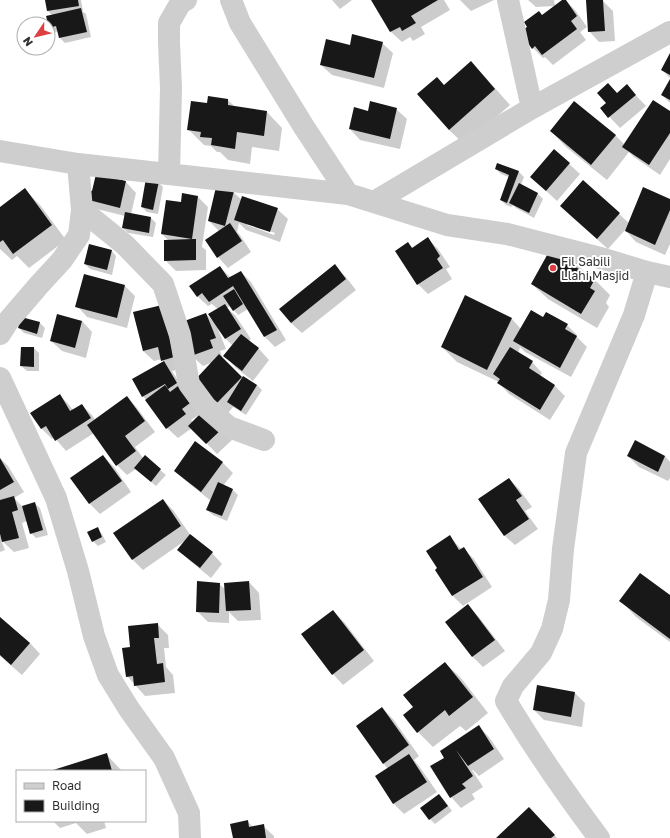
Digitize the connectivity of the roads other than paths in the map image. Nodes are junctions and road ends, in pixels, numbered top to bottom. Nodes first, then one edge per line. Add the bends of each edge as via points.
1 (186, 0) edge
2 (231, 0) edge
3 (508, 0) edge
4 (670, 32) edge
5 (532, 108) junction
6 (0, 151) edge
7 (78, 164) junction
8 (169, 174) junction
9 (348, 194) junction
10 (374, 202) junction
11 (82, 210) junction
12 (647, 272) junction
13 (670, 277) edge
14 (0, 334) edge
15 (0, 378) edge
16 (264, 440) dead end
17 (190, 838) edge
18 (599, 838) edge

1 - 8 street via 181,2 169,23
2 - 9 street via 240,23
3 - 5 street
4 - 5 street
5 - 10 street
6 - 7 street
7 - 8 street
7 - 11 street
8 - 9 street
9 - 10 street
10 - 12 street via 447,225 507,234
11 - 14 street via 79,235 62,260 9,320
11 - 16 street via 125,246 163,284 180,335 189,384 206,407 229,427
12 - 13 street
12 - 18 street via 634,315 576,453 559,600 552,629 541,653 513,686 506,701
15 - 17 street via 56,498 94,636 108,675 164,758 189,813

